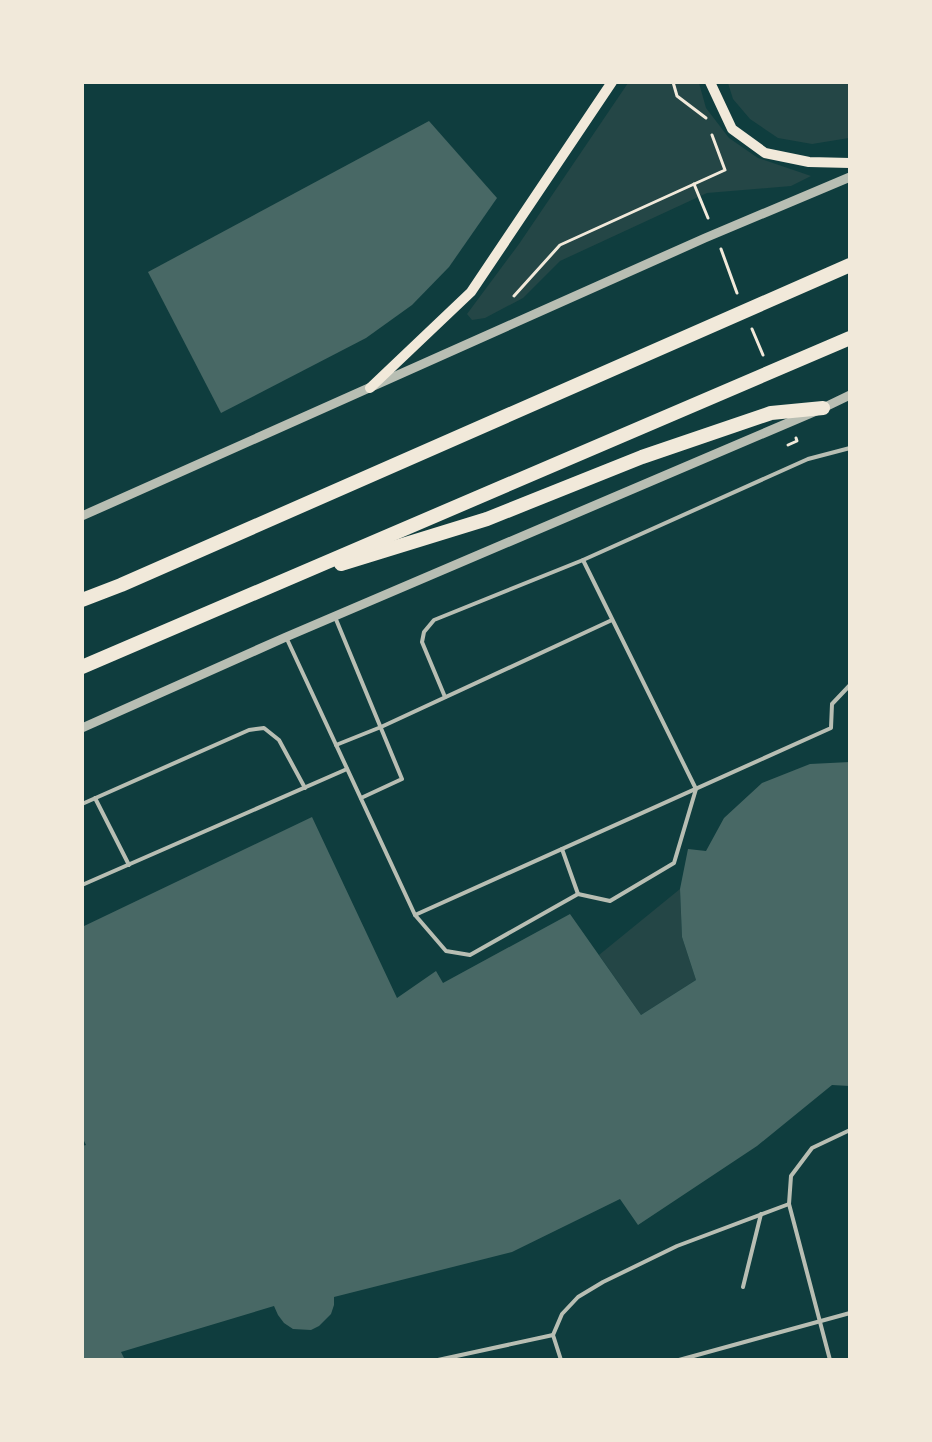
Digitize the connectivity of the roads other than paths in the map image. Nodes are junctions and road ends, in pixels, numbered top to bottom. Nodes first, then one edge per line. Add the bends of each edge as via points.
1 (612, 82) edge
2 (710, 82) edge
3 (850, 163) edge
4 (850, 177) edge
5 (850, 265) edge
6 (850, 338) edge
7 (370, 388) junction
8 (850, 394) edge
9 (822, 408) junction
10 (848, 448) edge
11 (850, 455) edge
12 (82, 516) edge
13 (583, 560) junction
14 (271, 585) junction
15 (82, 600) edge
16 (335, 617) junction
17 (612, 620) junction
18 (286, 637) junction
19 (82, 666) edge
20 (850, 685) edge
21 (445, 697) junction
22 (381, 727) junction
23 (82, 728) edge
24 (336, 745) junction
25 (347, 770) junction
26 (305, 788) junction
27 (696, 789) junction
28 (95, 798) junction
29 (360, 798) junction
30 (82, 804) edge
31 (562, 849) junction
32 (129, 865) junction
33 (82, 885) edge
34 (578, 894) junction
35 (415, 915) junction
36 (850, 1130) edge
37 (789, 1204) junction
38 (761, 1214) junction
39 (743, 1287) dead end
40 (850, 1313) edge
41 (820, 1321) junction
42 (553, 1335) junction
43 (438, 1360) edge
44 (561, 1360) edge
45 (679, 1360) edge
46 (830, 1360) edge

1 - 7 main road via 471,292
2 - 3 main road via 732,129 765,153 809,162
4 - 7 street via 705,238
5 - 15 highway
6 - 14 highway
7 - 12 street
8 - 9 street
9 - 14 highway via 770,413 642,457 486,519
9 - 16 street
10 - 11 lane
10 - 13 lane via 808,459
13 - 17 lane
13 - 21 lane via 434,620 424,632 422,642
14 - 19 highway
16 - 18 street
16 - 22 lane
17 - 21 lane
17 - 27 lane
18 - 23 street
18 - 24 lane
20 - 27 lane via 832,704 831,728
21 - 22 lane
22 - 24 lane
22 - 29 lane via 402,778
24 - 25 lane
25 - 26 lane
25 - 29 lane
26 - 28 lane via 279,740 264,728 248,730
26 - 32 lane
27 - 31 lane
27 - 34 lane via 674,863 610,901
28 - 30 lane
28 - 32 lane
29 - 35 lane
31 - 34 lane
31 - 35 lane
32 - 33 lane
34 - 35 lane via 470,955 446,951
36 - 37 lane via 812,1148 791,1176
37 - 38 lane
37 - 41 lane
38 - 39 lane
38 - 42 lane via 677,1246 578,1296 562,1314
40 - 41 lane
41 - 45 lane
41 - 46 lane
42 - 43 lane
42 - 44 lane

